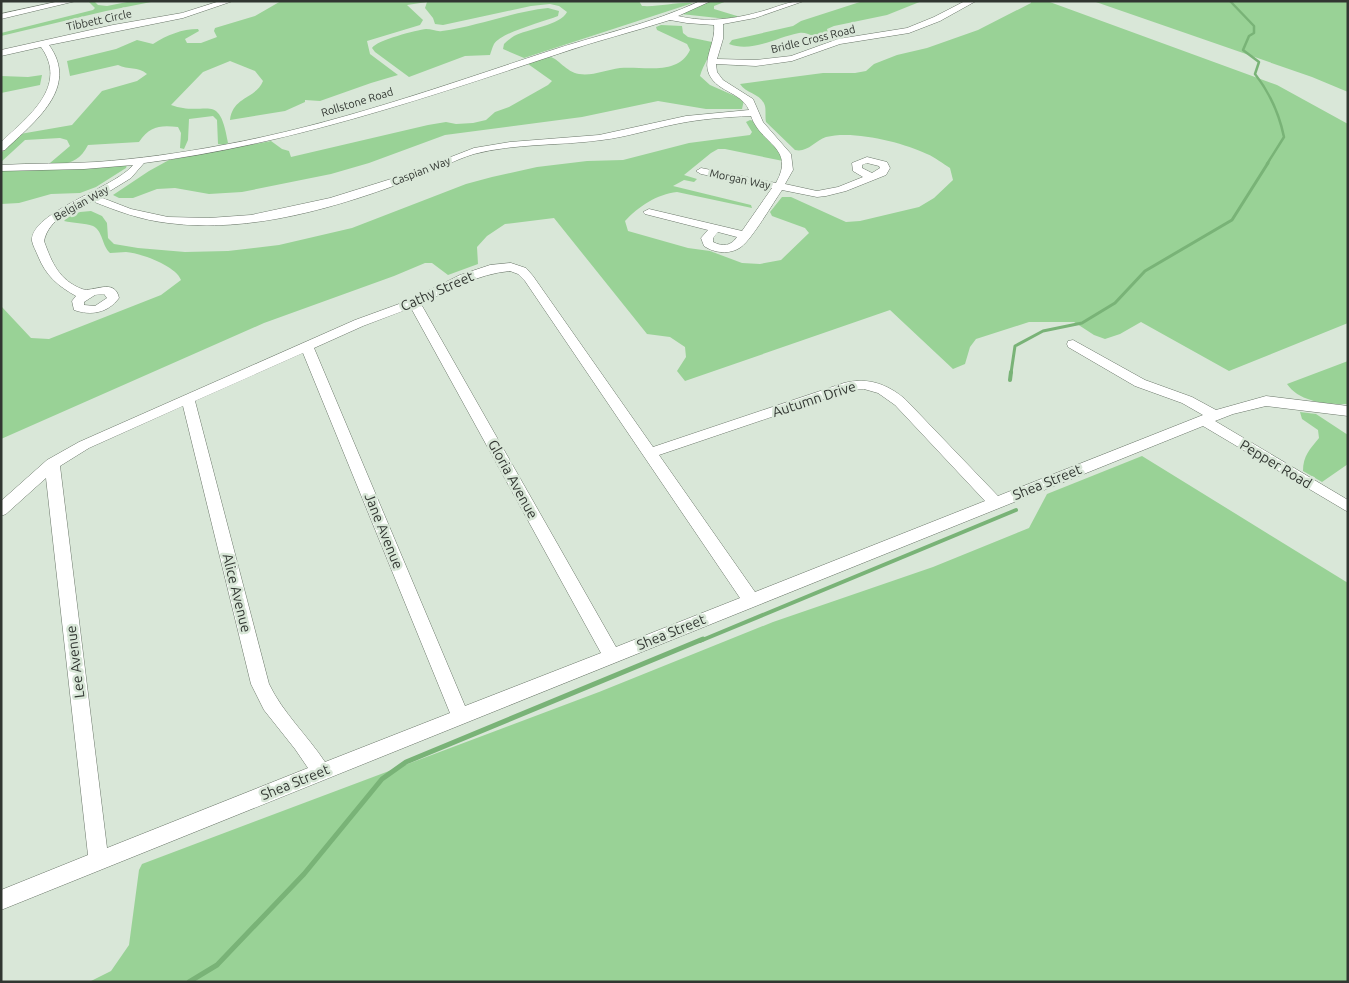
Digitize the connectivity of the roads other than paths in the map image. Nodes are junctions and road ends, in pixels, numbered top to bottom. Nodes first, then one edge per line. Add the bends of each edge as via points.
1 (72, 1) edge
2 (229, 1) edge
3 (707, 1) edge
4 (800, 1) edge
5 (972, 1) edge
6 (668, 16) junction
7 (1, 17) edge
8 (718, 22) junction
9 (44, 44) junction
10 (1, 53) edge
11 (712, 61) junction
12 (755, 113) junction
13 (1, 148) edge
14 (141, 160) junction
15 (1, 168) edge
16 (701, 171) dead end
17 (870, 178) dead end
18 (778, 188) junction
19 (91, 197) junction
20 (649, 212) dead end
21 (715, 228) junction
22 (744, 235) junction
23 (84, 295) dead end
24 (414, 303) junction
25 (1073, 344) dead end
26 (307, 346) junction
27 (188, 399) junction
28 (1348, 411) edge
29 (1210, 418) junction
30 (650, 453) junction
31 (52, 464) junction
32 (995, 502) junction
33 (1348, 506) edge
34 (1, 510) edge
35 (751, 600) junction
36 (612, 656) junction
37 (460, 716) junction
38 (321, 771) junction
39 (99, 861) junction
40 (1, 900) edge

1 - 7 street
2 - 9 street, Tibbett Circle via 183,15
3 - 6 street, Rollstone Road
4 - 8 street via 760,16
5 - 11 street, Bridle Cross Road via 909,30 838,42 792,58 756,63
6 - 8 street
6 - 14 street, Rollstone Road via 326,124 245,144
8 - 11 street via 718,41
9 - 10 street, Tibbett Circle
9 - 13 street via 56,66 52,89 36,113
11 - 12 street via 714,76 748,98
12 - 18 street via 762,129 786,154 788,170
12 - 19 street, Caspian Way via 676,121 618,135 474,152 330,202 257,218 197,221 143,216 118,210
14 - 15 street, Rollstone Road
14 - 19 street, Belgian Way via 134,172
16 - 18 street, Morgan Way
17 - 18 street, Morgan Way via 826,193
18 - 22 street
19 - 23 street, Belgian Way via 55,216 42,229 38,240 53,276
20 - 21 street
21 - 22 street
21 - 22 street via 707,241 716,248 735,246
24 - 26 street, Cathy Street
24 - 30 street, Cathy Street via 490,269 511,267 522,272
24 - 36 street, Gloria Avenue
25 - 29 street, Pepper Road via 1140,383 1187,400
26 - 27 street, Cathy Street
26 - 37 street, Jane Avenue
27 - 31 street, Cathy Street via 94,440
27 - 38 street, Alice Avenue via 260,684 270,705
28 - 29 street, Shea Street via 1266,401
29 - 32 street, Shea Street
29 - 33 street, Pepper Road
30 - 32 street, Autumn Drive via 850,386 871,384 884,389 900,402
30 - 35 street, Cathy Street
31 - 34 street, Cathy Street
31 - 39 street, Lee Avenue
32 - 35 street, Shea Street
35 - 36 street, Shea Street
36 - 37 street, Shea Street
37 - 38 street, Shea Street
38 - 39 street, Shea Street
39 - 40 street, Shea Street

